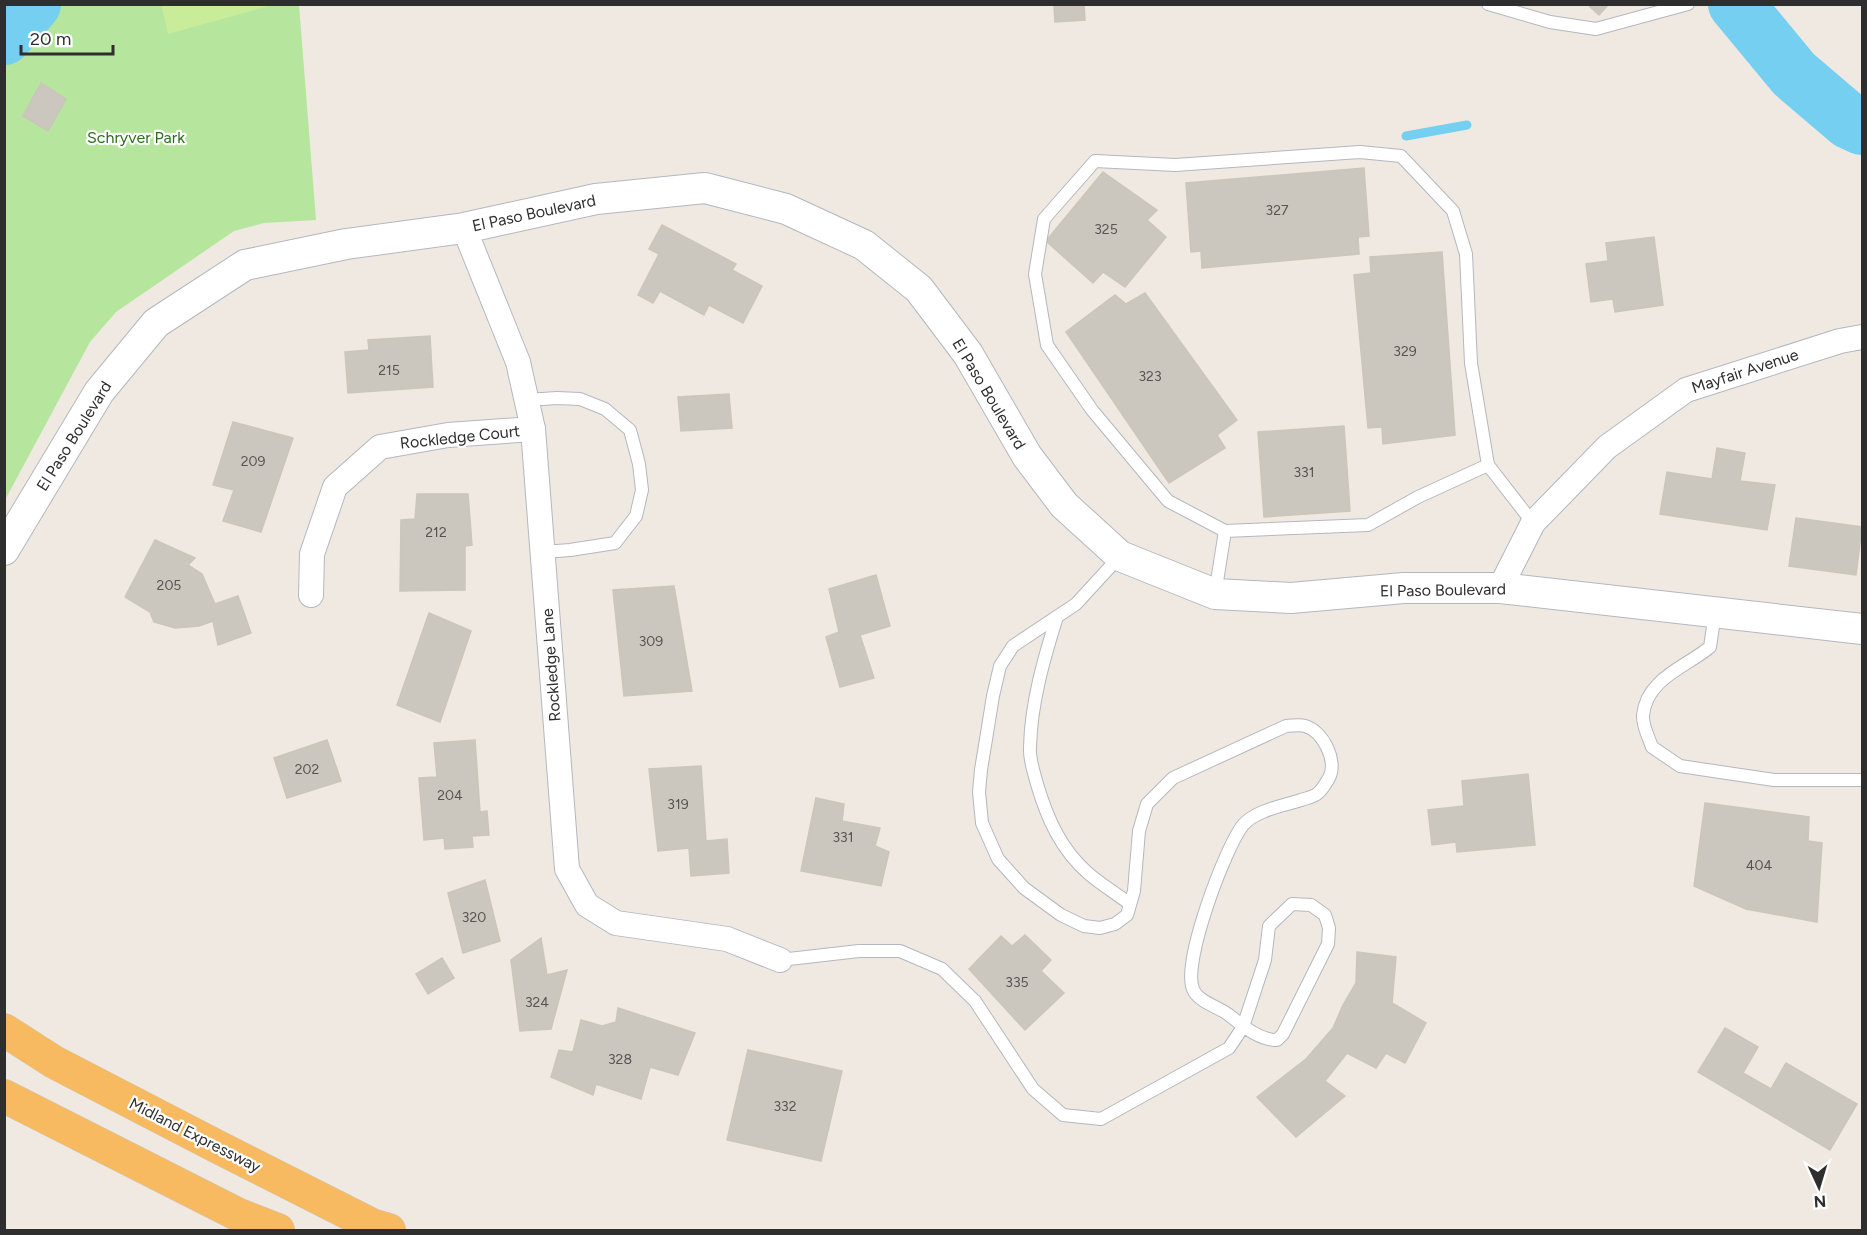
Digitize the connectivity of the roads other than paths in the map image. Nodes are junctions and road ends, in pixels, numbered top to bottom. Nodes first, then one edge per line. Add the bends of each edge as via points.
1 (1488, 4) edge
2 (1688, 4) edge
3 (464, 228) junction
4 (1863, 337) edge
5 (527, 400) junction
6 (533, 429) junction
7 (1488, 465) junction
8 (1533, 524) junction
9 (1225, 531) junction
10 (4, 550) edge
11 (543, 552) junction
12 (1120, 556) junction
13 (1500, 588) junction
14 (1215, 594) junction
15 (311, 595) dead end
16 (1715, 612) junction
17 (1058, 617) junction
18 (1863, 629) edge
19 (1863, 780) edge
20 (1130, 904) junction
21 (780, 960) joint
22 (1243, 1027) junction
23 (4, 1030) edge
24 (4, 1096) edge
25 (278, 1230) edge
26 (389, 1230) edge

1 - 2 lane via 1550,22 1596,29
3 - 5 street, Rockledge Lane via 518,362
3 - 10 street, El Paso Boulevard via 346,244 244,265 156,323 99,392
3 - 12 street, El Paso Boulevard via 596,199 705,188 786,209 864,245 919,289 968,354 1027,456 1065,505
4 - 8 street, Mayfair Avenue via 1686,390 1607,447
5 - 6 street, Rockledge Lane
5 - 11 lane via 580,399 605,409 630,430 642,490 636,516 615,543
6 - 11 street, Rockledge Lane
6 - 15 street, Rockledge Court via 447,435 380,447 335,487 312,554
7 - 8 lane
7 - 9 lane via 1368,525
7 - 9 lane via 1471,363 1466,254 1453,211 1401,156 1359,152 1175,165 1095,161 1044,219 1035,274 1047,345 1092,410 1168,501
8 - 13 street, Mayfair Avenue
9 - 14 lane
11 - 21 street, Rockledge Lane via 567,869 587,905 616,923 727,939
12 - 14 street, El Paso Boulevard
12 - 17 lane via 1076,604
13 - 14 street, El Paso Boulevard via 1404,588 1291,598
13 - 16 street, El Paso Boulevard
16 - 18 street, El Paso Boulevard
16 - 19 lane via 1710,647 1674,670 1651,692 1643,717 1652,747 1680,766 1774,780
17 - 20 lane via 1045,654 1034,712 1029,749 1032,766 1045,810 1064,848 1088,874
17 - 20 lane via 1013,646 1000,666 981,770 982,823 998,859 1024,888 1061,915 1084,926 1100,928 1127,915
20 - 22 lane via 1139,831 1148,804 1173,778 1286,726 1304,725 1317,733 1330,753 1330,776 1319,793 1257,815 1244,824 1226,853 1194,947 1193,990
21 - 22 lane via 858,951 900,951 942,969 975,1001 1033,1089 1063,1115 1101,1119 1229,1048
22 - 22 lane via 1265,960 1269,926 1292,904 1311,905 1325,915 1328,944 1282,1034 1277,1040 1268,1040
23 - 26 highway, Midland Expressway via 54,1062 206,1141
24 - 25 highway via 226,1208

